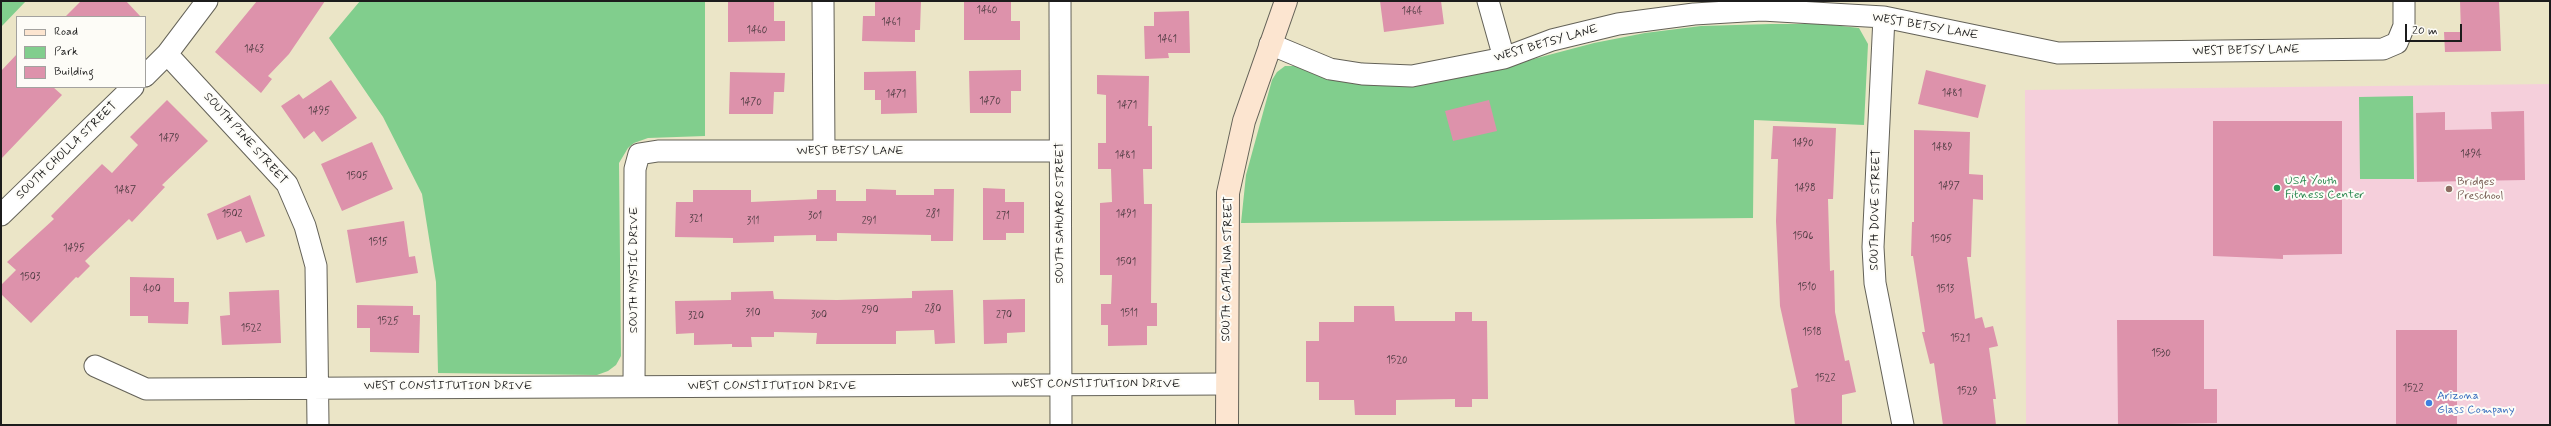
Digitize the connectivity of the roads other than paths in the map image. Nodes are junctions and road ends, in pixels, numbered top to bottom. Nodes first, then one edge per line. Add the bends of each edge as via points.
1 (207, 1) edge
2 (823, 1) edge
3 (1060, 1) edge
4 (1286, 1) edge
5 (1488, 1) edge
6 (2404, 1) edge
7 (1884, 17) junction
8 (1270, 44) junction
9 (168, 54) junction
10 (1504, 58) junction
11 (146, 75) edge
12 (132, 88) edge
13 (824, 151) junction
14 (1060, 151) junction
15 (640, 154) joint
16 (1, 215) edge
17 (96, 366) dead end
18 (1227, 384) junction
19 (1061, 385) junction
20 (634, 386) junction
21 (318, 387) junction
22 (318, 425) edge
23 (1061, 425) edge
24 (1227, 425) edge
25 (1903, 425) edge

1 - 9 street
2 - 13 street
3 - 14 street, SOUTH SAHUARO STREET
4 - 8 street, SOUTH CATALINA STREET
5 - 10 street
6 - 7 street, WEST BETSY LANE via 2404,26 2397,43 2383,49 2058,53
7 - 10 street, WEST BETSY LANE via 1762,10 1694,14 1618,24 1552,40
7 - 25 street, SOUTH DOVE STREET via 1873,247 1875,283
8 - 10 street, WEST BETSY LANE via 1330,69 1362,74 1412,76
8 - 18 street, SOUTH CATALINA STREET via 1244,122 1228,193
9 - 11 street
9 - 21 street, SOUTH PINE STREET via 287,184 305,226 316,266
12 - 16 street, SOUTH CHOLLA STREET
13 - 14 street, WEST BETSY LANE
13 - 15 street, WEST BETSY LANE via 658,151
14 - 19 street, SOUTH SAHUARO STREET
15 - 20 street, SOUTH MYSTIC DRIVE via 635,169
17 - 21 street, WEST CONSTITUTION DRIVE via 146,389
18 - 19 street, WEST CONSTITUTION DRIVE
18 - 24 street, SOUTH CATALINA STREET
19 - 20 street, WEST CONSTITUTION DRIVE
19 - 23 street, SOUTH SAHUARO STREET
20 - 21 street, WEST CONSTITUTION DRIVE
21 - 22 street, SOUTH PINE STREET

